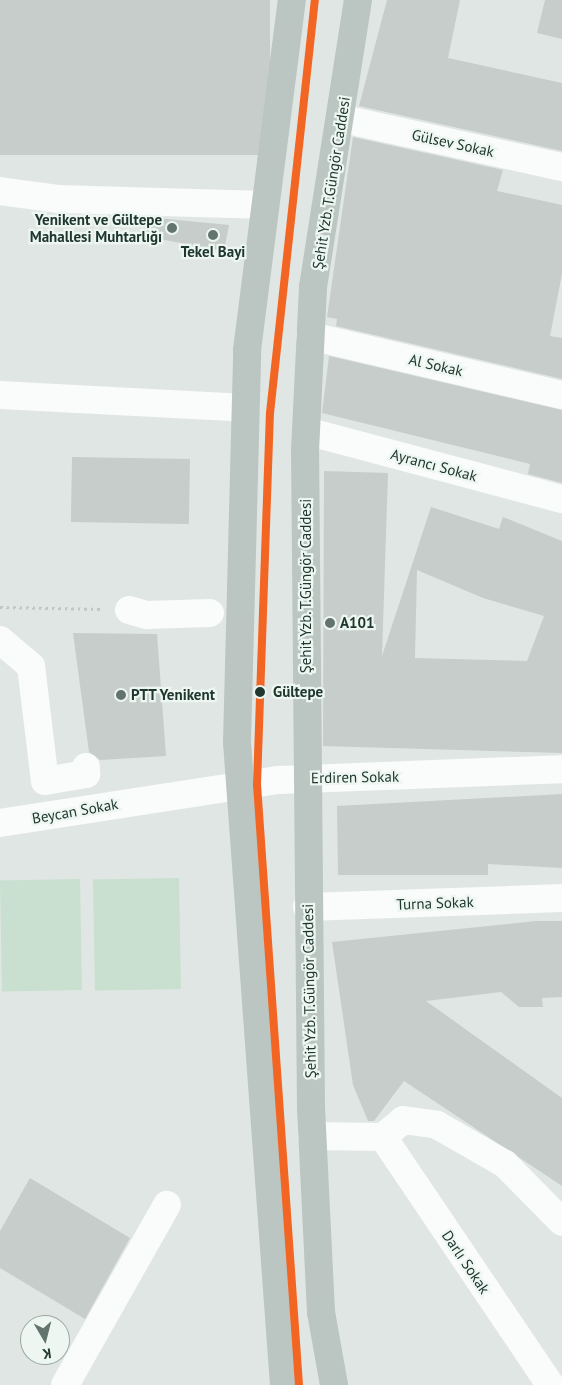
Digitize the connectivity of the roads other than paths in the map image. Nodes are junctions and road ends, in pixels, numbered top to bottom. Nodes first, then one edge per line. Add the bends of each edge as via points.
1 (292, 0) edge
2 (358, 0) edge
3 (343, 120) junction
4 (562, 167) edge
5 (0, 191) edge
6 (263, 205) junction
7 (310, 336) junction
8 (0, 395) edge
9 (562, 395) edge
10 (246, 408) junction
11 (306, 431) junction
12 (562, 499) edge
13 (129, 610) road end
14 (210, 613) dead end
15 (0, 640) edge
16 (86, 767) dead end
17 (562, 769) edge
18 (307, 778) junction
19 (240, 785) junction
20 (150, 798) joint
21 (0, 823) edge
22 (562, 898) edge
23 (307, 907) junction
24 (312, 1136) junction
25 (383, 1137) junction
26 (167, 1205) dead end
27 (562, 1222) edge
28 (65, 1385) edge
29 (284, 1385) edge
30 (334, 1385) edge
31 (550, 1385) edge

1 - 6 main road
2 - 3 main road, Şehit Yzb. T.Güngör Caddesi
3 - 4 street, Gülsev Sokak
3 - 7 main road, Şehit Yzb. T.Güngör Caddesi via 313,287
5 - 6 street via 59,198
6 - 10 main road
7 - 9 street, Al Sokak
7 - 11 main road, Şehit Yzb. T.Güngör Caddesi
8 - 10 street
10 - 19 main road via 237,742
11 - 12 street, Ayrancı Sokak
11 - 18 main road, Şehit Yzb. T.Güngör Caddesi
13 - 14 street via 147,615
15 - 16 street via 31,666 45,781 86,774
17 - 18 street, Erdiren Sokak
18 - 19 street, Erdiren Sokak
18 - 23 main road, Şehit Yzb. T.Güngör Caddesi
19 - 20 street, Erdiren Sokak
19 - 29 main road
20 - 21 street, Beycan Sokak
22 - 23 street, Turna Sokak
23 - 24 main road, Şehit Yzb. T.Güngör Caddesi
24 - 25 street
24 - 30 main road, Şehit Yzb. T.Güngör Caddesi via 321,1312
25 - 27 street via 403,1120 437,1125 505,1164
25 - 31 street, Darlı Sokak
26 - 28 street

